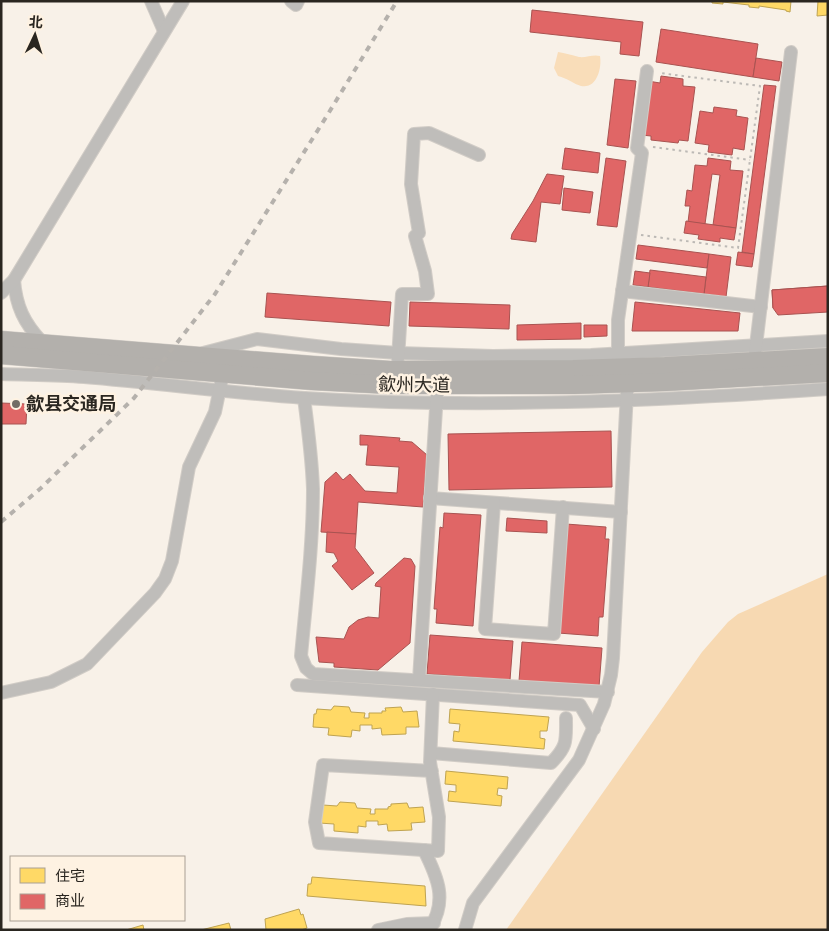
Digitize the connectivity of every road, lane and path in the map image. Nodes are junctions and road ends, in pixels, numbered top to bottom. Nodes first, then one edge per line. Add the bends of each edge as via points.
1 (151, 1) edge
2 (183, 1) edge
3 (291, 1) edge
4 (298, 1) edge
5 (164, 31) junction
6 (791, 52) dead end
7 (647, 71) joint
8 (638, 145) junction
9 (478, 155) dead end
10 (750, 160) junction
11 (630, 234) junction
12 (14, 280) junction
13 (622, 291) junction
14 (1, 293) edge
15 (761, 306) junction
16 (1, 340) edge
17 (828, 341) edge
18 (42, 342) junction
19 (755, 354) junction
20 (1, 355) edge
21 (828, 357) edge
22 (398, 361) junction
23 (618, 361) junction
24 (828, 373) edge
25 (1, 374) edge
26 (221, 381) junction
27 (828, 390) edge
28 (627, 391) junction
29 (437, 394) junction
30 (304, 398) junction
31 (430, 498) junction
32 (494, 503) junction
33 (563, 507) junction
34 (621, 512) junction
35 (419, 680) junction
36 (297, 684) dead end
37 (608, 692) junction
38 (1, 693) edge
39 (433, 694) junction
40 (566, 718) dead end
41 (594, 729) junction
42 (430, 753) junction
43 (432, 771) junction
44 (424, 850) junction
45 (431, 926) edge
46 (378, 930) edge
47 (466, 930) edge

1 - 5 street
2 - 5 street
3 - 4 street via 296,4
5 - 12 street
6 - 15 street
7 - 8 street
7 - 10 path via 760,86
8 - 10 path
8 - 11 street via 642,153
9 - 22 street via 429,133 414,134 411,184 419,232 415,236 428,294 402,294
10 - 11 path via 738,248
11 - 13 street
12 - 14 street
12 - 18 street via 19,308
13 - 15 street
13 - 23 street
15 - 19 street
16 - 18 highway, 歙州大道
17 - 19 street
18 - 22 highway, 歙州大道 via 313,365
19 - 21 highway, 歙州大道
19 - 23 highway, 歙州大道
20 - 26 highway, 歙州大道
22 - 23 highway, 歙州大道
24 - 28 highway, 歙州大道
25 - 26 street
26 - 29 highway, 歙州大道 via 390,385
26 - 30 street
26 - 38 street via 210,423 189,467 172,562 155,593 87,664 51,682
27 - 28 street
28 - 29 highway, 歙州大道
28 - 34 street
29 - 30 street
29 - 31 street
30 - 35 street via 313,490 304,665 313,674
31 - 32 street
31 - 35 street
32 - 33 street
32 - 33 street via 485,629 554,634
33 - 34 street
34 - 37 street via 613,658
35 - 37 street
36 - 39 street
37 - 41 street
39 - 41 street via 580,705
39 - 42 street
40 - 42 street via 566,743 551,763
41 - 47 street via 579,760 473,903
42 - 43 street
43 - 44 street via 439,817 438,851
43 - 44 street via 323,765 315,822 319,843
44 - 45 street via 436,875 440,905
45 - 46 street via 407,924

